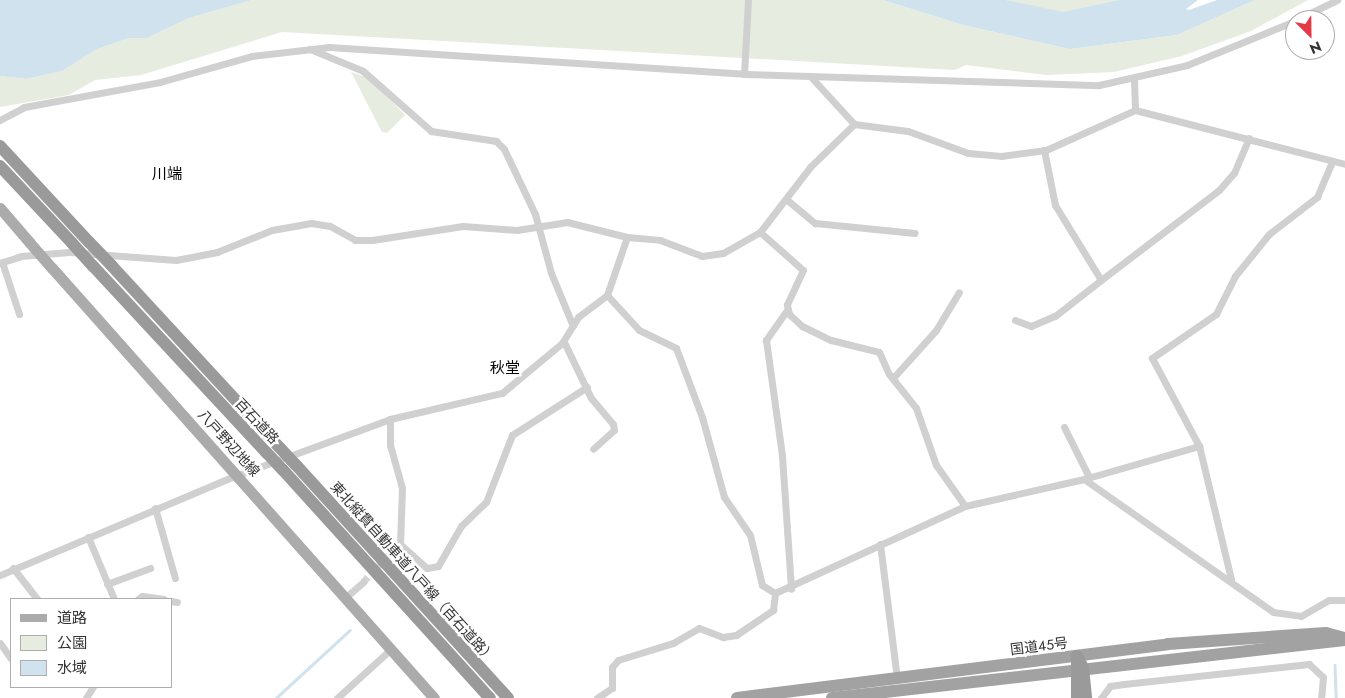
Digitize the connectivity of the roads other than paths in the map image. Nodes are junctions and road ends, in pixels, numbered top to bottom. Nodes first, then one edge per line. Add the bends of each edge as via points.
1 (748, 0) edge
2 (1337, 0) edge
3 (1316, 10) edge
4 (1285, 25) edge
5 (310, 49) junction
6 (744, 71) junction
7 (811, 77) junction
8 (1134, 80) junction
9 (1135, 110) junction
10 (0, 120) edge
11 (854, 124) junction
12 (1249, 138) junction
13 (0, 146) edge
14 (1044, 150) junction
15 (1332, 161) junction
16 (1345, 164) edge
17 (0, 166) edge
18 (786, 199) junction
19 (0, 208) edge
20 (536, 226) junction
21 (760, 232) junction
22 (915, 233) dead end
23 (627, 237) junction
24 (1, 262) edge
25 (1101, 280) junction
26 (959, 292) dead end
27 (607, 295) junction
28 (787, 310) junction
29 (19, 314) dead end
30 (1015, 320) dead end
31 (573, 326) junction
32 (564, 342) junction
33 (893, 378) junction
34 (586, 387) junction
35 (390, 419) junction
36 (1064, 427) dead end
37 (1198, 446) junction
38 (593, 449) dead end
39 (296, 465) joint
40 (238, 476) junction
41 (1086, 478) junction
42 (965, 506) junction
43 (156, 508) junction
44 (88, 536) junction
45 (880, 544) junction
46 (13, 568) junction
47 (150, 568) dead end
48 (1, 572) edge
49 (174, 578) dead end
50 (1231, 579) junction
51 (363, 582) tunnel mouth
52 (107, 584) junction
53 (791, 589) junction
54 (775, 593) junction
55 (346, 597) junction
56 (36, 598) edge
57 (114, 598) edge
58 (139, 598) edge
59 (157, 598) edge
60 (1345, 600) edge
61 (1345, 639) edge
62 (0, 643) edge
63 (391, 649) junction
64 (10, 658) edge
65 (1078, 665) junction
66 (899, 689) edge
67 (337, 698) edge
68 (434, 698) edge
69 (490, 698) edge
70 (509, 698) edge
71 (597, 698) edge
72 (737, 698) edge
73 (832, 698) edge
74 (1077, 698) edge
75 (1086, 698) edge
76 (1101, 698) edge
77 (1321, 698) edge

1 - 6 street
2 - 3 street
4 - 8 street via 1235,48
5 - 6 street
5 - 10 street via 252,56 160,82 24,107
5 - 20 street via 363,71 431,131 496,141 511,161
6 - 7 street
7 - 8 street via 1061,86
7 - 11 street
8 - 9 street
9 - 12 street
9 - 14 street
11 - 14 street via 908,130 968,153 1001,156
11 - 18 street via 810,167
12 - 15 street
12 - 25 street via 1234,174 1219,190
13 - 39 highway, 百石道路, bridge
14 - 25 street via 1055,205
15 - 16 street
15 - 37 street via 1317,197 1269,234 1234,276 1216,314 1152,358
17 - 69 highway, 百石道路, bridge
18 - 21 street
18 - 22 street via 815,223
19 - 40 main road, 八戸野辺地線, bridge
20 - 23 street via 581,223
20 - 24 street via 517,230 463,226 355,240 330,226 310,223 272,230 218,252 176,260 69,252
20 - 31 street
21 - 23 street via 723,253 702,256 660,240
21 - 28 street via 803,270
23 - 27 street
24 - 29 street
25 - 30 street via 1055,316 1031,326
26 - 33 street via 936,330
27 - 31 street
27 - 54 street via 638,330 676,348 705,425 724,497 750,535 762,585
28 - 33 street via 802,326 831,340 879,352
28 - 53 street via 766,340 782,456
31 - 32 street
32 - 34 street
32 - 35 street via 502,394
33 - 42 street via 916,408 936,465
34 - 35 street via 512,435 486,502 461,526 438,566 427,568 397,547 402,488 390,445
34 - 38 street via 614,430
35 - 40 street
36 - 41 street
37 - 41 street
37 - 50 street
39 - 70 highway, 東北縦貫自動車道八戸線（百石道路）
40 - 43 street
40 - 55 main road, 八戸野辺地線
41 - 42 street
41 - 50 street
42 - 45 street
43 - 44 street
43 - 49 street
44 - 46 street
44 - 52 street
45 - 53 street
45 - 66 street
46 - 48 street
46 - 56 street
47 - 52 street
50 - 60 street via 1284,617 1301,616 1329,600
51 - 55 street
52 - 57 street
53 - 54 street
54 - 71 street via 773,610 736,635 723,637 698,628 673,643 618,660 612,667 612,688
55 - 63 main road, 八戸野辺地線
58 - 59 street
61 - 65 highway, 国道45号 via 1326,633 1240,638
62 - 64 street
63 - 67 street
63 - 68 main road, 八戸野辺地線
65 - 66 highway, 国道45号
65 - 74 highway
65 - 75 highway
66 - 72 highway, 国道45号
66 - 73 highway, 国道45号
76 - 77 street via 1110,686 1309,664 1323,677

